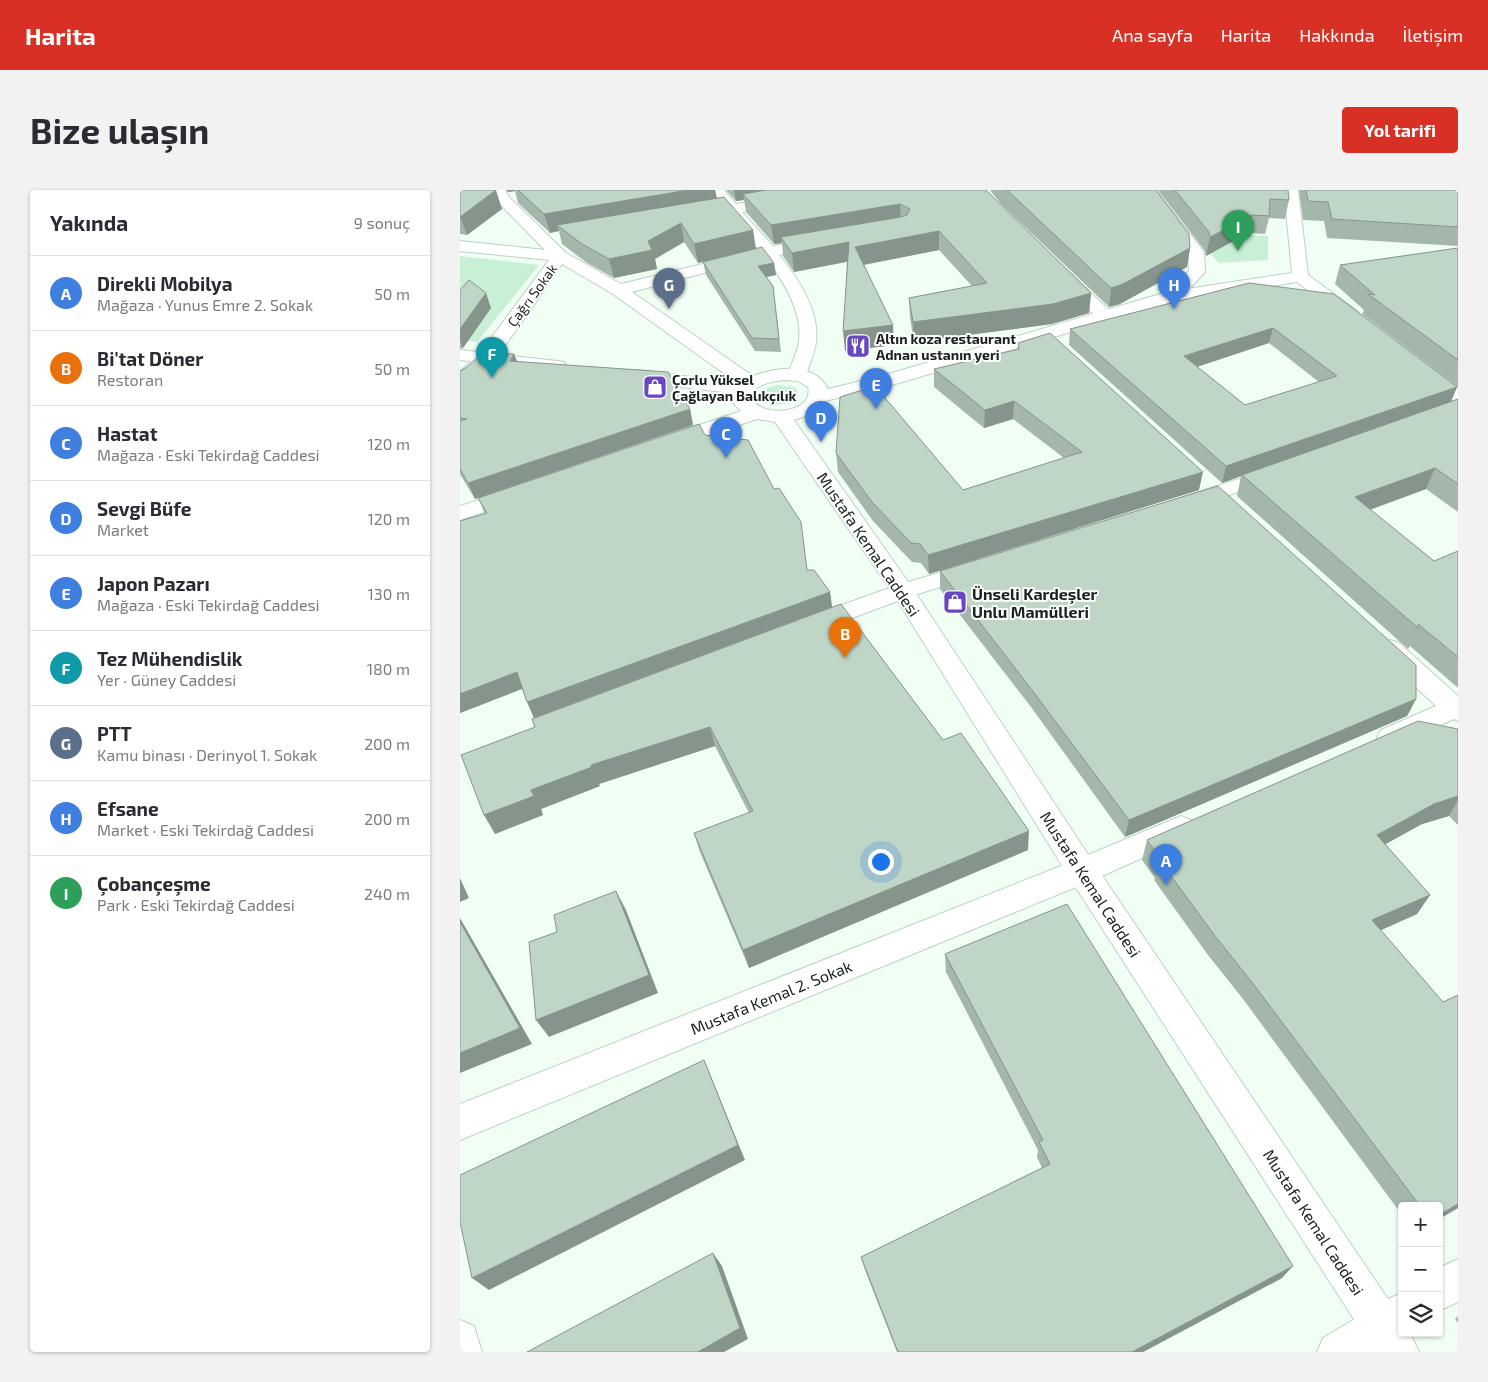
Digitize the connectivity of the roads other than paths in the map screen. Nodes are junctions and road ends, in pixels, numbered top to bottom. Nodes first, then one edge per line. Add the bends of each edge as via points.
1 (716, 190) edge
2 (838, 190) edge
3 (1149, 190) edge
4 (1290, 190) edge
5 (500, 194) edge
6 (521, 196) edge
7 (732, 209) junction
8 (682, 217) edge
9 (564, 237) edge
10 (544, 240) junction
11 (835, 240) edge
12 (460, 246) edge
13 (768, 252) junction
14 (560, 256) junction
15 (1050, 262) edge
16 (1300, 276) junction
17 (619, 290) junction
18 (1173, 296) junction
19 (1105, 316) junction
20 (1363, 325) edge
21 (460, 355) edge
22 (486, 357) junction
23 (1411, 361) edge
24 (575, 368) edge
25 (624, 374) edge
26 (797, 375) junction
27 (460, 382) edge
28 (746, 386) junction
29 (820, 397) junction
30 (1455, 407) edge
31 (768, 415) junction
32 (651, 448) edge
33 (1292, 468) edge
34 (537, 487) edge
35 (1172, 508) edge
36 (460, 513) edge
37 (996, 562) edge
38 (903, 591) junction
39 (792, 633) edge
40 (1376, 637) edge
41 (1457, 709) edge
42 (1364, 748) edge
43 (1200, 820) edge
44 (1082, 872) junction
45 (460, 1122) edge
46 (1458, 1279) edge
47 (1443, 1288) edge
48 (1394, 1330) edge
49 (460, 1340) edge
50 (462, 1352) edge
51 (1337, 1352) edge

1 - 7 street
2 - 7 street
3 - 18 street via 1196,252 1197,272
4 - 16 street
5 - 6 street
5 - 10 street
7 - 8 street
7 - 13 street
9 - 10 street
10 - 14 street
11 - 13 street
12 - 14 street
13 - 17 street
13 - 26 street via 791,280 806,309 808,339
14 - 17 street
14 - 22 street, Çağrı Sokak
15 - 19 street
16 - 18 street
16 - 20 street
17 - 28 street
18 - 19 street
19 - 29 street via 1051,341
21 - 22 street
22 - 24 street
22 - 27 street, Çağrı Sokak
23 - 30 street
25 - 28 street
26 - 28 street via 772,375
26 - 29 street via 816,384
28 - 31 street, Mustafa Kemal Caddesi via 739,396 740,403 746,409
29 - 31 street via 806,410
31 - 32 street
31 - 38 street, Mustafa Kemal Caddesi
33 - 35 street
34 - 36 street
37 - 38 street
38 - 39 street
38 - 44 street, Mustafa Kemal Caddesi
40 - 41 street
41 - 42 street
43 - 44 street, Mustafa Kemal 2. Sokak
44 - 45 street, Mustafa Kemal 2. Sokak
44 - 48 street, Mustafa Kemal Caddesi
46 - 47 street
48 - 51 street
49 - 50 street

